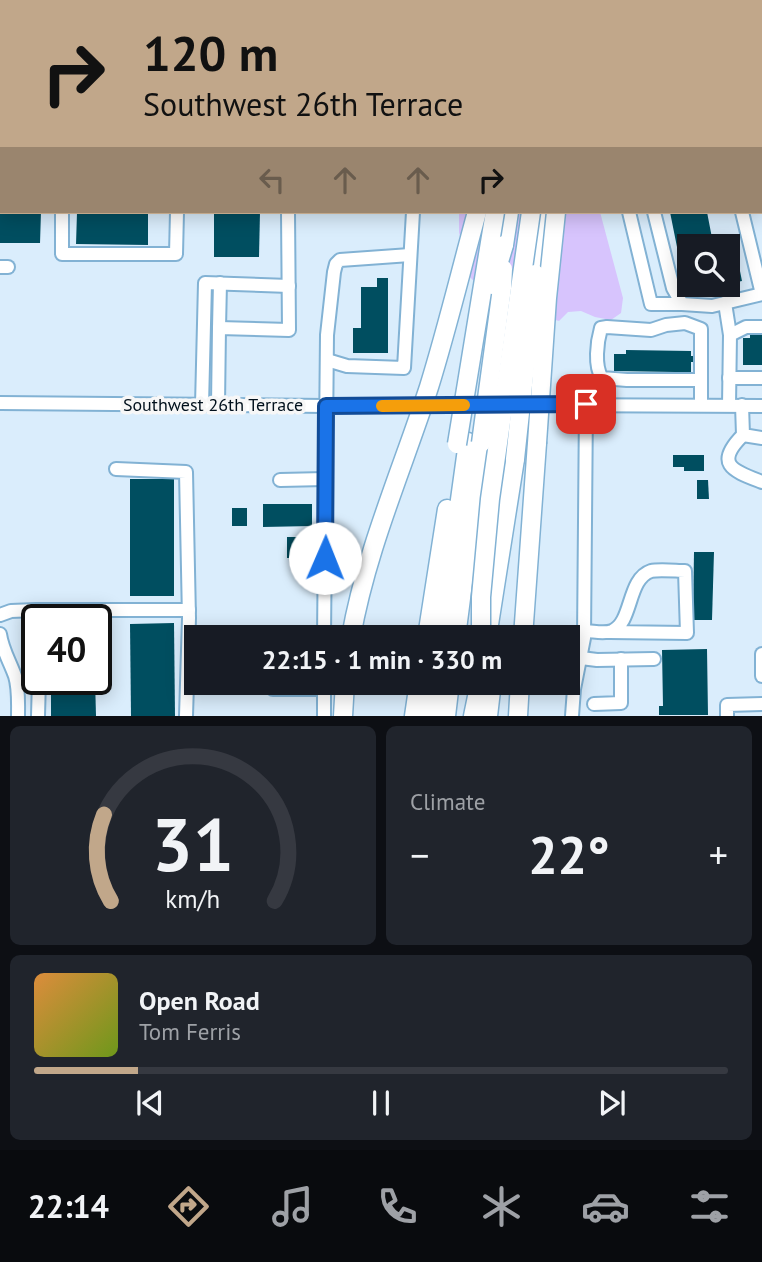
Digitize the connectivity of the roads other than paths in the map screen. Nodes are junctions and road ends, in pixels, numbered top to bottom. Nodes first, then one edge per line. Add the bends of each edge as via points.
1 (62, 214) edge
2 (177, 214) edge
3 (288, 214) edge
4 (413, 214) edge
5 (476, 214) edge
6 (495, 214) edge
7 (509, 214) edge
8 (531, 214) edge
9 (543, 214) edge
10 (556, 214) edge
11 (629, 214) edge
12 (654, 214) edge
13 (742, 214) edge
14 (410, 255) junction
15 (220, 283) junction
16 (289, 285) junction
17 (762, 294) edge
18 (725, 303) junction
19 (682, 304) junction
20 (762, 327) edge
21 (219, 328) junction
22 (730, 335) junction
23 (327, 360) junction
24 (602, 378) junction
25 (729, 378) junction
26 (762, 379) edge
27 (701, 380) junction
28 (0, 403) edge
29 (586, 404) junction
30 (202, 405) junction
31 (218, 405) junction
32 (602, 405) junction
33 (701, 405) junction
34 (735, 405) junction
35 (326, 406) junction
36 (762, 406) edge
37 (743, 435) junction
38 (762, 438) edge
39 (469, 443) junction
40 (514, 459) junction
41 (116, 469) dead end
42 (325, 479) junction
43 (280, 480) dead end
44 (762, 482) edge
45 (504, 538) junction
46 (189, 610) junction
47 (21, 613) edge
48 (112, 613) edge
49 (0, 615) edge
50 (324, 625) edge
51 (353, 625) edge
52 (430, 625) edge
53 (443, 625) edge
54 (457, 625) edge
55 (480, 625) edge
56 (482, 625) edge
57 (489, 625) edge
58 (498, 625) edge
59 (524, 625) edge
60 (584, 631) junction
61 (610, 632) junction
62 (0, 634) edge
63 (762, 654) edge
64 (581, 658) junction
65 (621, 659) junction
66 (654, 659) dead end
67 (762, 676) edge
68 (39, 695) edge
69 (324, 695) edge
70 (344, 695) edge
71 (417, 695) edge
72 (432, 695) edge
73 (448, 695) edge
74 (469, 695) edge
75 (477, 695) edge
76 (480, 695) edge
77 (490, 695) edge
78 (519, 695) edge
79 (594, 704) dead end
80 (762, 704) edge
81 (18, 716) edge
82 (38, 716) edge
83 (186, 716) edge
84 (324, 716) edge
85 (343, 716) edge
86 (414, 716) edge
87 (430, 716) edge
88 (446, 716) edge
89 (465, 716) edge
90 (473, 716) edge
91 (480, 716) edge
92 (488, 716) edge
93 (518, 716) edge
94 (572, 716) edge
95 (727, 716) edge

1 - 2 street via 62,254 176,254
3 - 16 street
4 - 14 street
5 - 51 highway, bridge via 425,400
6 - 39 highway, bridge
7 - 39 highway, bridge via 502,288
8 - 55 highway, bridge via 490,499
9 - 40 highway, bridge
10 - 59 highway, bridge
11 - 19 street via 651,304
12 - 19 street via 673,288
13 - 17 street
14 - 23 street via 336,264
14 - 23 street via 404,368 347,366
15 - 16 street
15 - 21 street
15 - 30 street via 205,283
16 - 21 street via 289,330
17 - 18 street
18 - 19 street
18 - 22 street
20 - 22 street via 746,327
21 - 31 street
22 - 25 street
23 - 35 street
24 - 27 street
24 - 27 street via 598,371 601,328 651,330 685,323 701,329
24 - 32 street
25 - 26 street
25 - 34 street
27 - 33 street
28 - 30 street, Southwest 26th Terrace
29 - 32 street, Southwest 26th Terrace
29 - 35 street, Southwest 26th Terrace
29 - 60 street
30 - 31 street, Southwest 26th Terrace
31 - 35 street, Southwest 26th Terrace
32 - 33 street, Southwest 26th Terrace
33 - 34 street, Southwest 26th Terrace
34 - 36 street, Southwest 26th Terrace
34 - 37 street
35 - 42 street
37 - 38 street
37 - 44 street via 730,450 728,461 737,472
39 - 52 highway
39 - 53 highway
39 - 54 highway
40 - 45 highway
40 - 58 highway
41 - 46 street via 186,472
42 - 43 street
42 - 50 street
45 - 56 highway via 494,562
45 - 57 highway
46 - 48 street
46 - 83 street
47 - 49 street
60 - 61 street
60 - 64 street
61 - 61 street via 621,622 639,580 651,571 685,571 687,633
62 - 81 street via 16,678
63 - 67 street
64 - 65 street
64 - 94 street
65 - 66 street
65 - 79 street via 621,703
68 - 82 street
69 - 84 street
70 - 85 highway
71 - 86 highway
72 - 87 highway
73 - 88 highway
74 - 89 highway
75 - 90 highway
76 - 91 highway
77 - 92 highway
78 - 93 highway
80 - 95 street via 727,705

